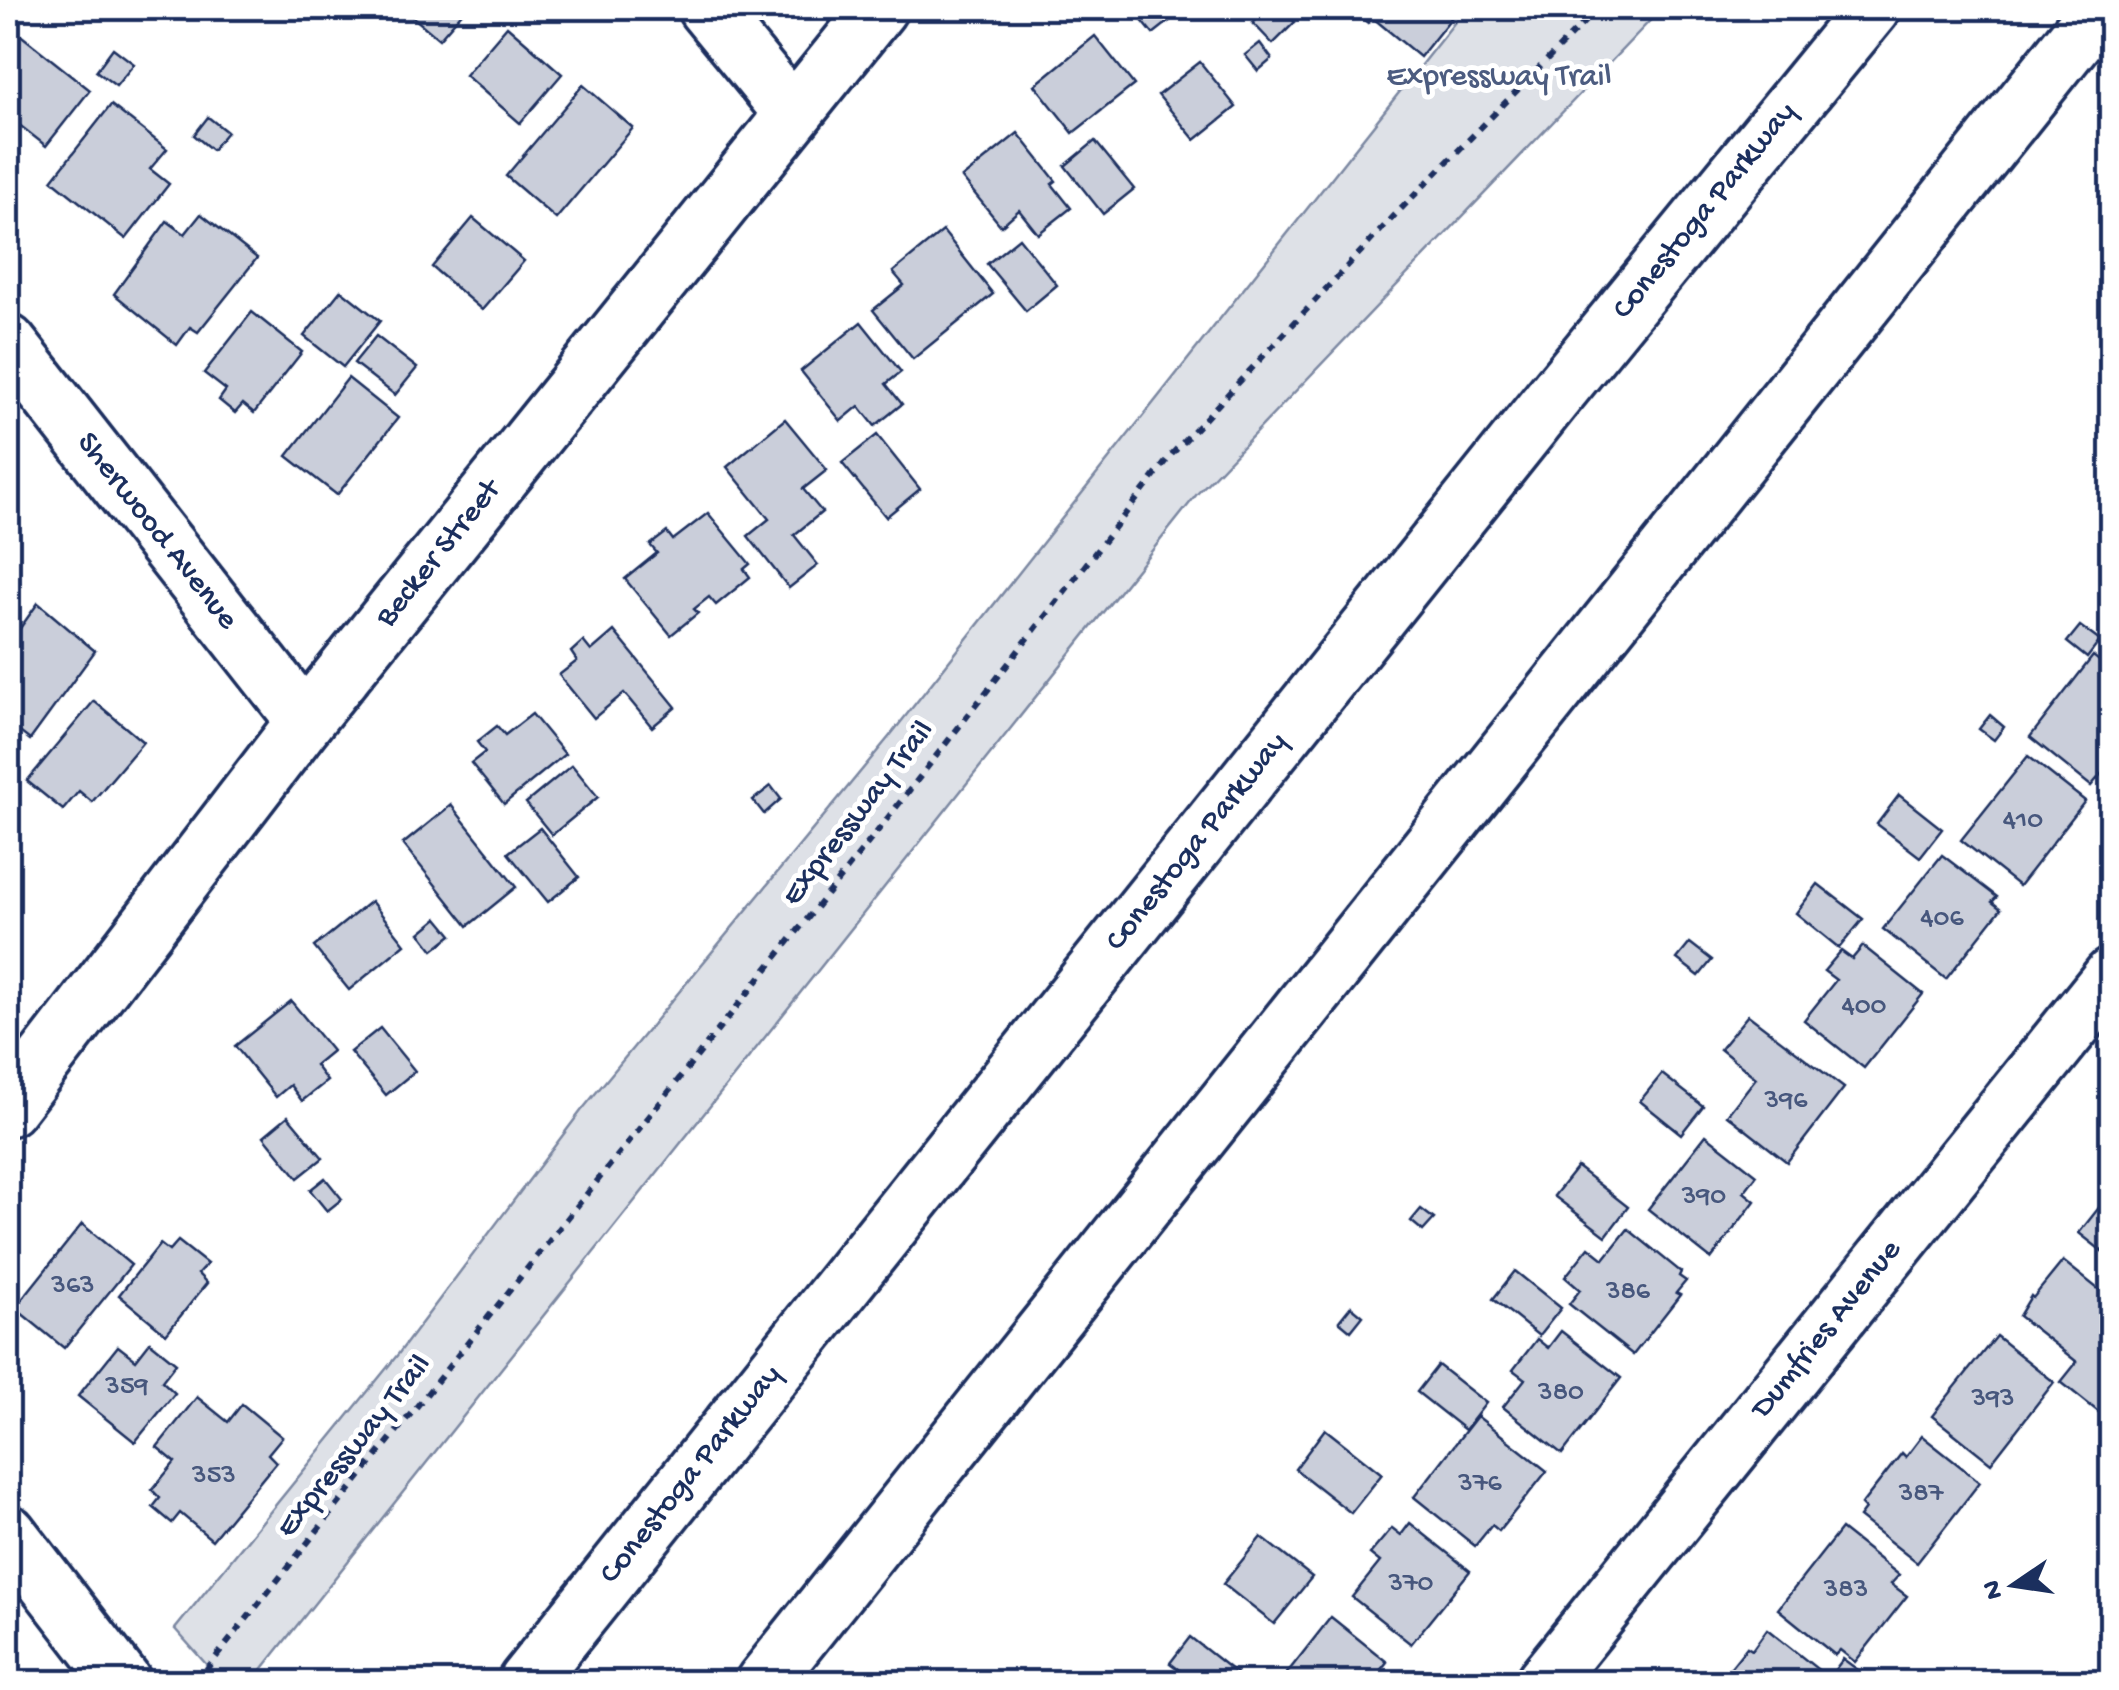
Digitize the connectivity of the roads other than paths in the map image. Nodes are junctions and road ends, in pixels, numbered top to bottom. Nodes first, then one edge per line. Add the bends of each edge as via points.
1 (706, 8) edge
2 (879, 8) edge
3 (1872, 8) edge
4 (2100, 8) edge
5 (792, 114) junction
6 (8, 343) edge
7 (305, 721) junction
8 (2112, 976) edge
9 (8, 1108) edge
10 (8, 1533) edge
11 (123, 1682) edge
12 (526, 1682) edge
13 (764, 1682) edge
14 (1544, 1682) edge

1 - 5 main road
2 - 5 main road, Becker Street
3 - 12 main road, Conestoga Parkway
4 - 13 main road
5 - 7 main road, Becker Street
6 - 7 main road, Sherwood Avenue
7 - 9 main road, Becker Street
8 - 14 main road, Dumfries Avenue
10 - 11 main road

